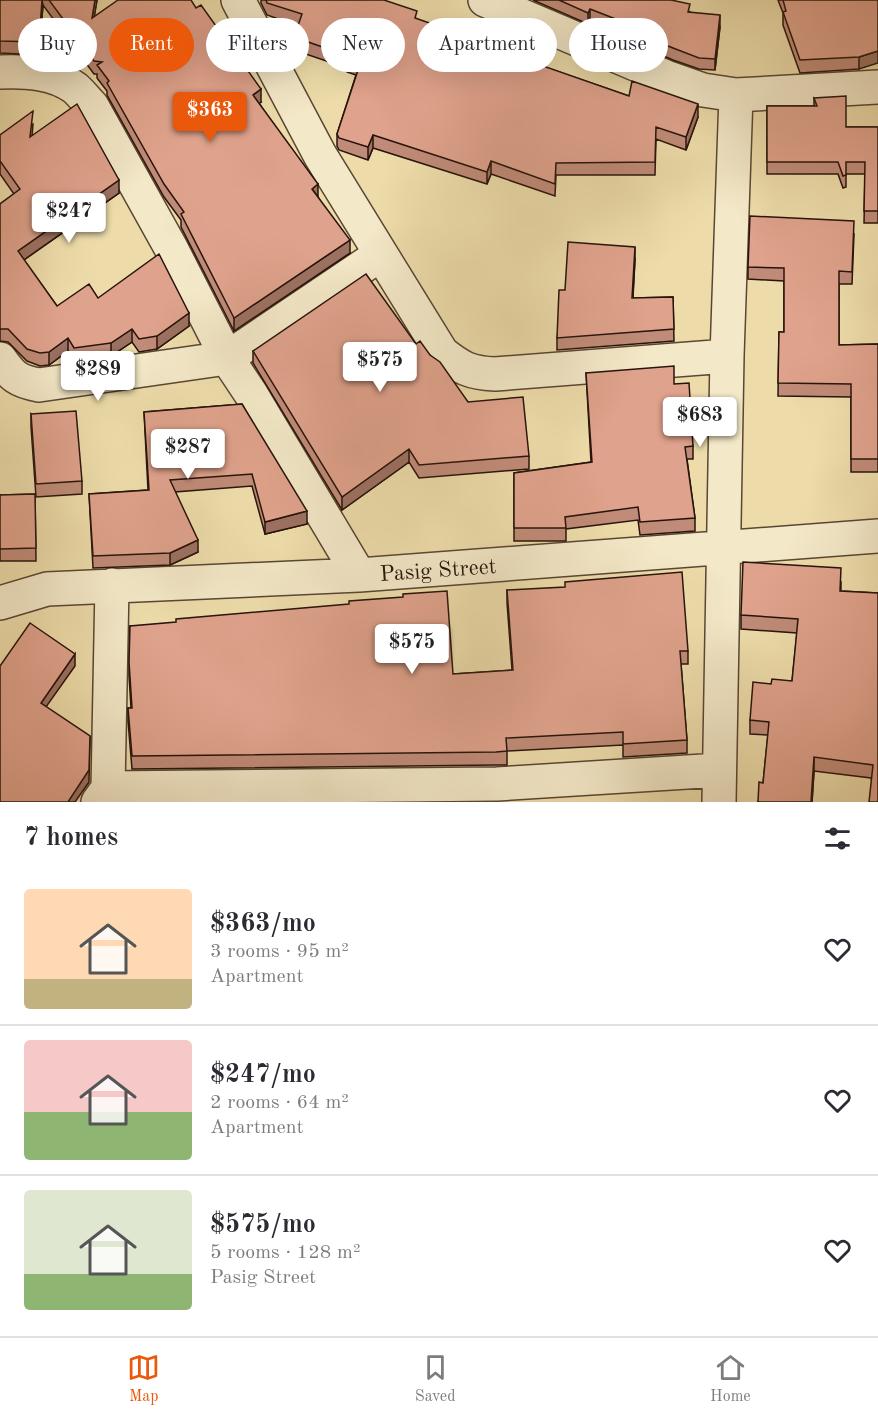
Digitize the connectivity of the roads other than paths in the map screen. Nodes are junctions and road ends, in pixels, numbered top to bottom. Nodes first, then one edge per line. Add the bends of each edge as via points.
1 (238, 0) edge
2 (485, 0) edge
3 (0, 72) edge
4 (878, 87) edge
5 (736, 95) junction
6 (381, 254) junction
7 (727, 356) junction
8 (227, 358) junction
9 (0, 359) edge
10 (878, 536) edge
11 (723, 547) junction
12 (359, 575) junction
13 (112, 585) junction
14 (0, 603) edge
15 (719, 770) junction
16 (496, 793) edge
17 (103, 795) edge
18 (719, 802) edge

1 - 6 street via 320,155
2 - 5 street via 666,77 703,90
3 - 8 street via 36,73 57,79 75,88 92,106
4 - 5 street
5 - 7 street
6 - 7 street via 442,353 458,367 477,373
6 - 8 street
7 - 11 street
8 - 9 street via 39,385 22,382
8 - 12 street
10 - 11 street, Pasig Street
11 - 12 street, Pasig Street
11 - 15 street
12 - 13 street, Pasig Street
13 - 14 street, Pasig Street via 47,589
13 - 17 street
15 - 16 street
15 - 18 street
16 - 17 street

